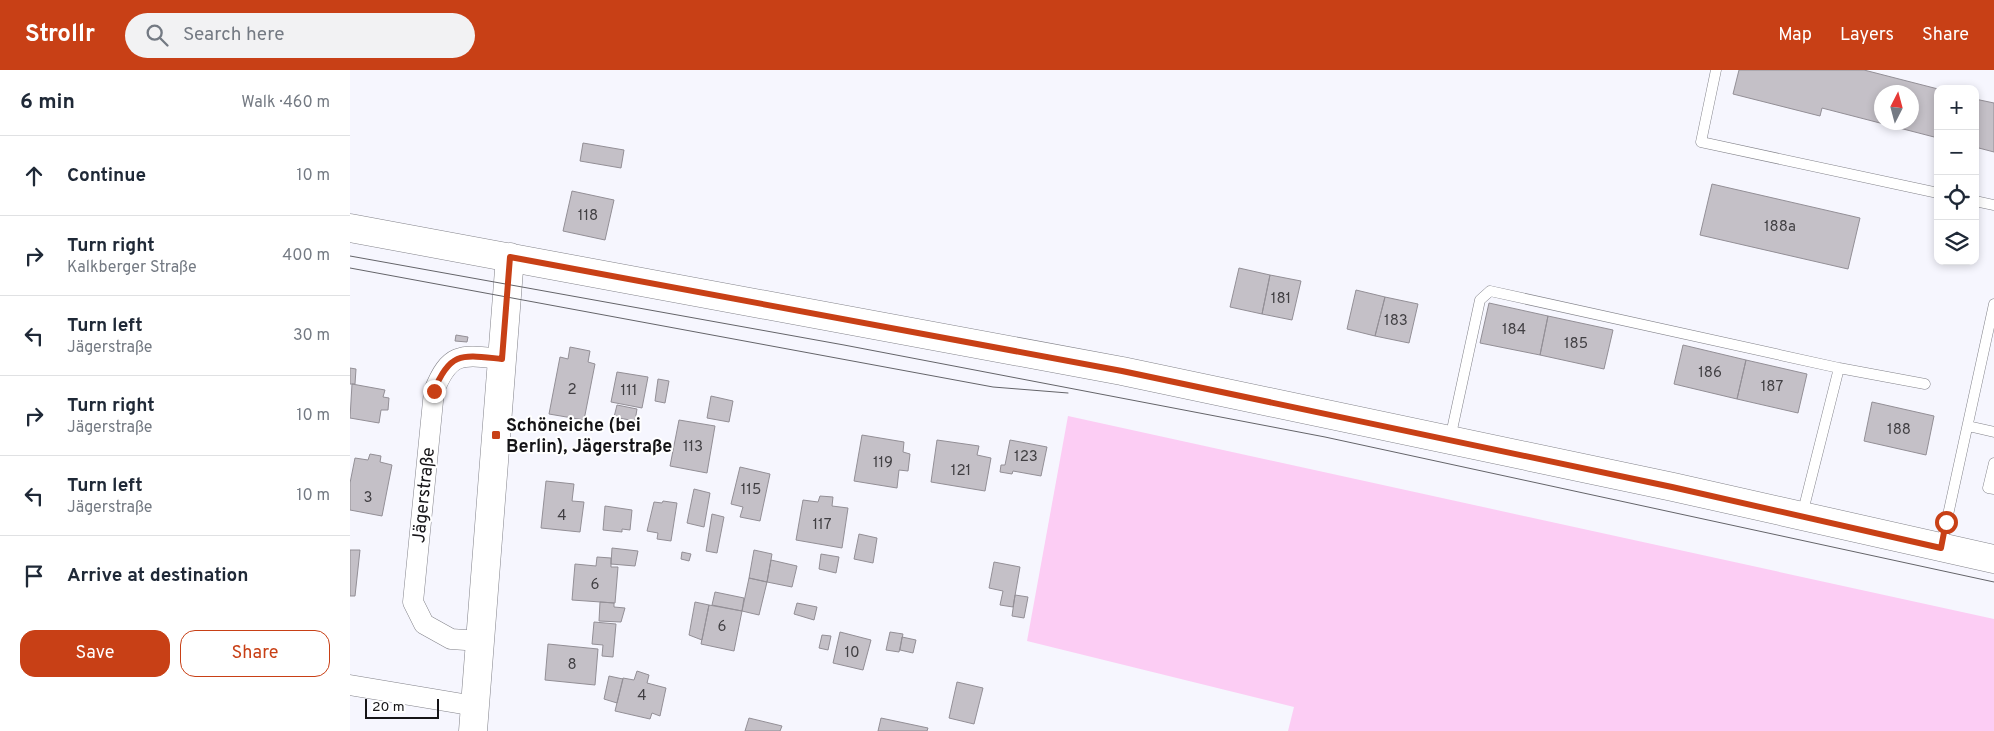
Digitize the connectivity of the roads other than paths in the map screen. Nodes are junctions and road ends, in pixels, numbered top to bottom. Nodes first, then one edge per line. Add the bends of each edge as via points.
1 (1716, 70) edge
2 (1934, 192) edge
3 (1979, 202) edge
4 (1994, 205) edge
5 (350, 228) edge
6 (510, 257) junction
7 (1994, 304) edge
8 (502, 359) junction
9 (1839, 368) junction
10 (1925, 384) dead end
11 (1968, 426) junction
12 (1994, 432) edge
13 (1450, 440) junction
14 (1994, 463) edge
15 (1994, 489) edge
16 (1802, 516) junction
17 (1941, 548) junction
18 (1994, 559) edge
19 (480, 641) junction
20 (350, 685) edge
21 (474, 719) edge

1 - 2 lane via 1701,142
3 - 4 lane
5 - 6 main road
6 - 8 main road
6 - 13 main road via 1122,371
7 - 11 lane
8 - 19 main road
8 - 19 street, Jägerstraße via 465,355 442,370 434,391 413,602 424,624 452,639
9 - 10 lane
9 - 13 lane via 1490,291 1480,300
9 - 16 lane
11 - 12 lane
11 - 17 lane
13 - 16 main road
14 - 15 lane via 1988,488
16 - 17 main road
17 - 18 main road
19 - 21 main road
20 - 21 street

